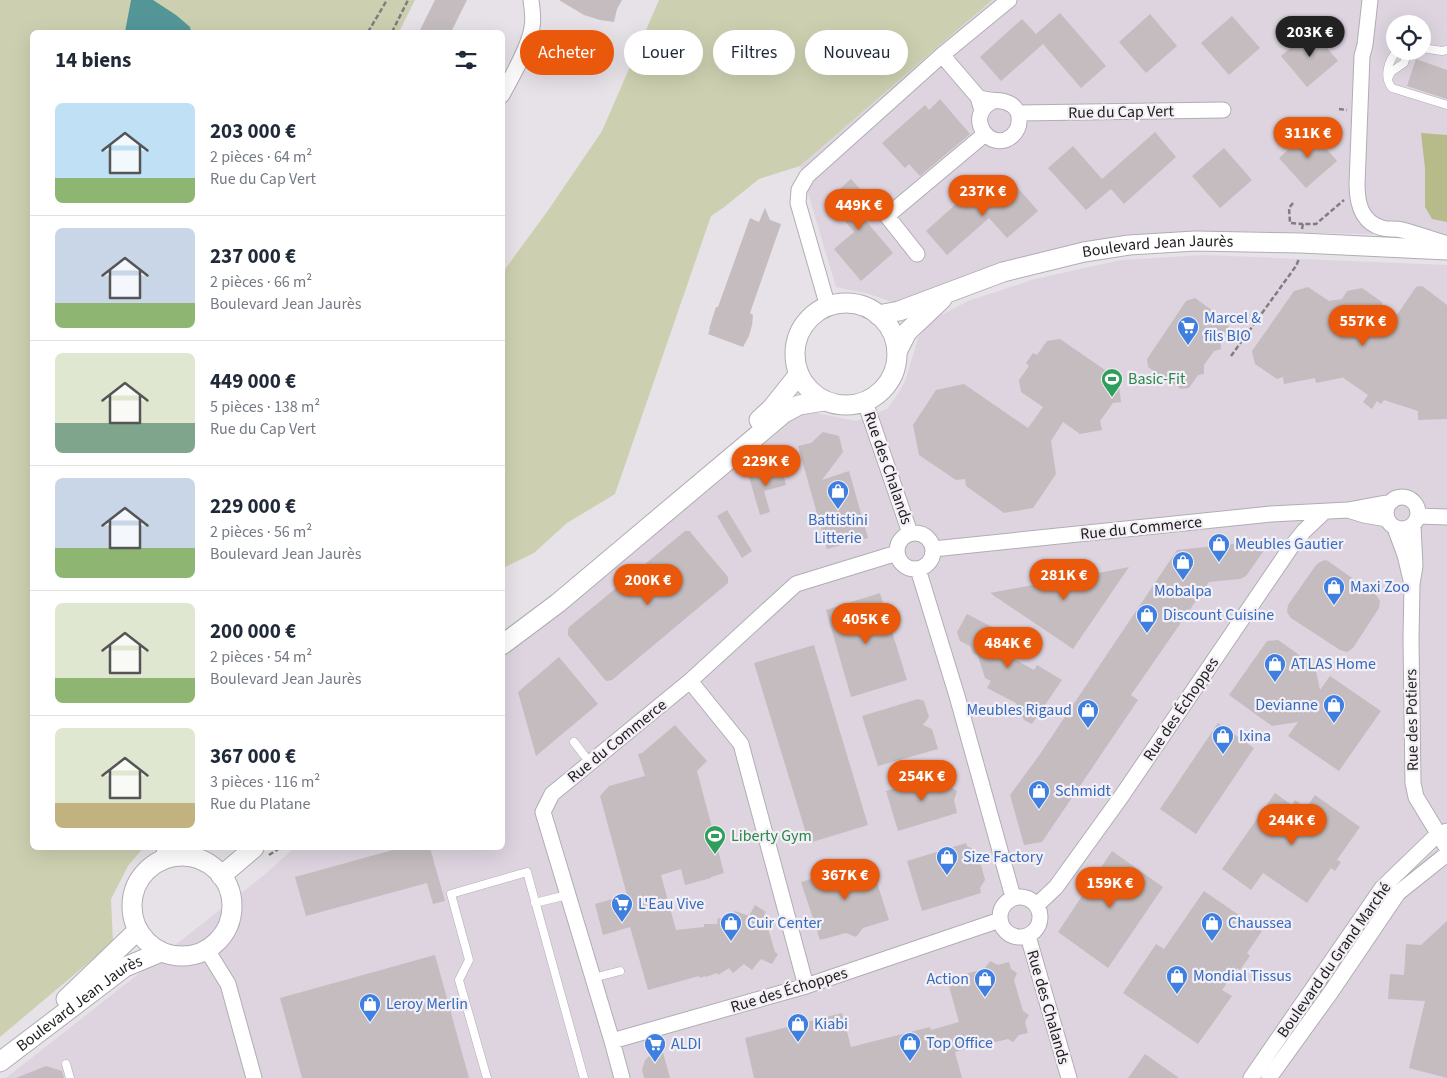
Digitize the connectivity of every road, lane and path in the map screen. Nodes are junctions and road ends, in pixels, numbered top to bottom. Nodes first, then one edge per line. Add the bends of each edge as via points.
1 (386, 0) edge
2 (408, 0) edge
3 (532, 0) edge
4 (1009, 0) edge
5 (1370, 0) edge
6 (369, 30) edge
7 (393, 30) edge
8 (1431, 49) edge
9 (1447, 50) edge
10 (942, 55) junction
11 (1390, 60) edge
12 (1405, 60) edge
13 (1388, 79) junction
14 (505, 90) edge
15 (978, 98) junction
16 (994, 101) junction
17 (1447, 105) edge
18 (1223, 110) dead end
19 (981, 114) junction
20 (1018, 114) junction
21 (985, 134) junction
22 (1293, 203) dead end
23 (1303, 224) dead end
24 (1447, 244) edge
25 (1447, 250) edge
26 (917, 254) dead end
27 (948, 293) junction
28 (828, 307) junction
29 (878, 315) junction
30 (897, 352) junction
31 (799, 374) junction
32 (824, 401) junction
33 (865, 402) junction
34 (1390, 502) junction
35 (1348, 510) junction
36 (1324, 512) junction
37 (1447, 517) edge
38 (1416, 521) junction
39 (1391, 524) junction
40 (910, 533) junction
41 (933, 549) junction
42 (897, 553) junction
43 (918, 569) junction
44 (1412, 584) junction
45 (505, 631) edge
46 (505, 643) edge
47 (690, 681) junction
48 (574, 742) dead end
49 (590, 763) junction
50 (1443, 832) edge
51 (1447, 848) edge
52 (261, 852) edge
53 (164, 854) edge
54 (1447, 854) edge
55 (221, 876) junction
56 (568, 894) junction
57 (1013, 897) junction
58 (535, 902) junction
59 (1037, 905) junction
60 (1000, 920) junction
61 (138, 930) junction
62 (1028, 936) junction
63 (207, 950) junction
64 (162, 952) junction
65 (620, 971) dead end
66 (593, 978) junction
67 (806, 986) junction
68 (612, 1041) junction
69 (0, 1062) edge
70 (66, 1064) dead end
71 (70, 1078) edge
72 (254, 1078) edge
73 (487, 1078) edge
74 (584, 1078) edge
75 (622, 1078) edge
76 (1069, 1078) edge
77 (1251, 1078) edge
78 (1269, 1078) edge

1 - 6 path
2 - 7 path
3 - 14 street via 532,29
4 - 10 street
5 - 24 street via 1362,56 1359,206 1369,222 1384,229 1399,229
8 - 9 lane
10 - 15 street
10 - 28 street via 807,176 799,190 798,203
11 - 13 lane
12 - 13 lane
13 - 17 lane via 1392,88
15 - 16 street
15 - 19 street
16 - 19 street
16 - 20 street via 1011,104
18 - 20 street, Rue du Cap Vert
19 - 21 street via 980,124
20 - 21 street via 1018,127 1010,138 997,140
21 - 26 street via 887,216
22 - 23 path via 1289,208 1290,224
25 - 27 street, Boulevard Jean Jaurès via 1204,241 1129,245 1084,252 1003,272
27 - 29 street, Boulevard Jean Jaurès
27 - 30 street via 908,332
28 - 29 street via 854,304
28 - 31 street via 803,327 795,358
29 - 30 street via 888,325
30 - 33 street via 896,368 889,382 879,394
31 - 32 street via 809,389
31 - 45 street via 772,408
32 - 33 street via 852,406
32 - 46 street via 799,405 784,413 558,603
33 - 40 street, Rue des Chalands
34 - 35 street, Rue du Commerce
34 - 38 street via 1402,497 1411,500 1418,507
34 - 39 street via 1386,510
35 - 36 street, Rue du Commerce
35 - 39 street, Rue du Commerce
36 - 41 street, Rue du Commerce via 1272,514
36 - 59 street, Rue des Échoppes via 1292,547 1121,797 1056,887
37 - 38 street
38 - 39 street via 1404,530
38 - 44 street, Rue des Potiers
39 - 44 street, Rue des Potiers via 1405,555
40 - 41 street via 926,536
40 - 42 street via 902,538
41 - 43 street via 931,560
42 - 43 street via 902,564
42 - 47 street, Rue du Commerce via 796,584
43 - 57 street
44 - 50 street, Rue des Potiers via 1413,783 1416,797
47 - 49 street, Rue du Commerce
47 - 67 street via 742,744
48 - 49 lane
49 - 56 street, Rue du Commerce via 552,794 543,812
50 - 51 street, Rue des Potiers
50 - 77 street, Boulevard du Grand Marché via 1382,888
52 - 55 street
53 - 55 street via 195,858 210,865
53 - 61 street via 138,882 132,898 132,914
54 - 78 street, Boulevard du Grand Marché via 1398,893
55 - 63 street via 229,890 232,907 229,924 220,939
56 - 58 lane
56 - 66 street, Rue du Commerce
57 - 59 street via 1026,897
57 - 60 street via 1002,906
58 - 73 lane via 527,872 451,894 469,960 459,980
58 - 74 lane
59 - 62 street via 1040,922
60 - 62 street via 1001,926 1010,934
60 - 67 street, Rue des Échoppes
61 - 64 street via 148,943
61 - 69 street, Boulevard Jean Jaurès
62 - 76 street, Rue des Chalands
63 - 64 street via 192,956
63 - 72 street via 228,984
64 - 69 street, Boulevard Jean Jaurès via 125,967
65 - 66 lane
66 - 68 street, Rue du Commerce
67 - 68 street, Rue des Échoppes
68 - 75 street
70 - 71 lane

